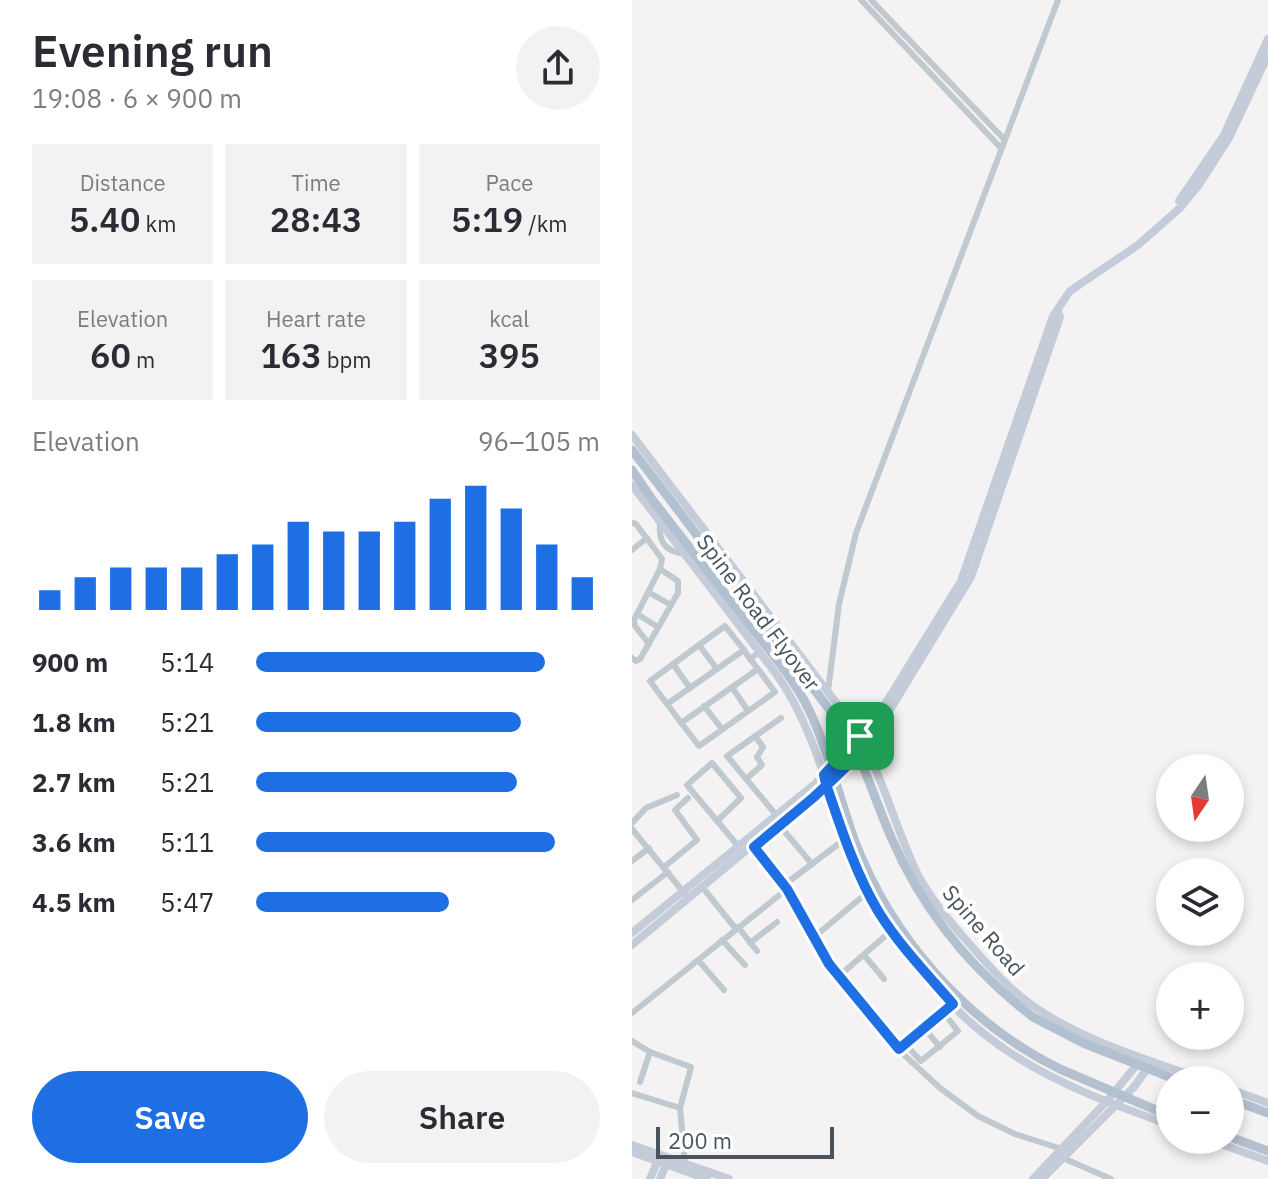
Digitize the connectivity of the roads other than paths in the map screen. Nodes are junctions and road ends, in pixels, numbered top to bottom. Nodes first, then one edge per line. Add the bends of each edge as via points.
1 (861, 0) edge
2 (871, 0) edge
3 (1056, 1) edge
4 (1268, 39) edge
5 (1268, 55) edge
6 (1004, 139) junction
7 (1000, 147) junction
8 (1176, 209) junction
9 (632, 435) edge
10 (632, 450) edge
11 (646, 461) junction
12 (632, 471) edge
13 (632, 485) edge
14 (660, 522) junction
15 (632, 523) edge
16 (647, 538) junction
17 (664, 545) junction
18 (632, 550) edge
19 (656, 550) junction
20 (684, 554) junction
21 (660, 569) junction
22 (648, 592) junction
23 (671, 605) junction
24 (634, 619) edge
25 (658, 627) junction
26 (649, 644) junction
27 (699, 645) junction
28 (744, 650) junction
29 (759, 652) junction
30 (632, 658) edge
31 (750, 659) junction
32 (673, 664) junction
33 (717, 669) junction
34 (758, 669) junction
35 (732, 687) junction
36 (690, 688) junction
37 (828, 691) junction
38 (667, 704) junction
39 (704, 706) junction
40 (748, 711) junction
41 (781, 718) dead end
42 (681, 723) junction
43 (722, 729) junction
44 (755, 736) junction
45 (862, 740) junction
46 (824, 775) junction
47 (746, 779) junction
48 (826, 785) junction
49 (677, 795) dead end
50 (688, 798) dead end
51 (717, 821) junction
52 (778, 821) junction
53 (632, 826) edge
54 (845, 839) junction
55 (739, 847) junction
56 (754, 847) junction
57 (649, 848) junction
58 (632, 861) edge
59 (812, 864) junction
60 (666, 869) junction
61 (786, 887) junction
62 (703, 888) junction
63 (868, 892) junction
64 (686, 895) junction
65 (632, 900) edge
66 (777, 922) dead end
67 (737, 928) junction
68 (891, 931) junction
69 (632, 933) edge
70 (813, 938) junction
71 (722, 940) junction
72 (750, 943) junction
73 (632, 945) edge
74 (757, 951) dead end
75 (864, 955) junction
76 (698, 960) junction
77 (745, 965) dead end
78 (839, 976) junction
79 (884, 979) dead end
80 (724, 990) dead end
81 (953, 1004) junction
82 (943, 1012) junction
83 (632, 1013) edge
84 (924, 1028) junction
85 (632, 1041) edge
86 (902, 1046) junction
87 (940, 1047) junction
88 (650, 1052) junction
89 (1116, 1052) junction
90 (1145, 1063) junction
91 (1156, 1066) edge
92 (1156, 1069) edge
93 (640, 1082) dead end
94 (632, 1093) edge
95 (1244, 1094) edge
96 (1115, 1100) junction
97 (1268, 1103) edge
98 (1244, 1104) edge
99 (680, 1108) junction
100 (1156, 1112) edge
101 (1268, 1113) edge
102 (1156, 1119) edge
103 (1244, 1142) edge
104 (632, 1145) edge
105 (1268, 1151) edge
106 (632, 1152) edge
107 (1244, 1152) edge
108 (1062, 1154) junction
109 (663, 1160) junction
110 (1268, 1161) edge
111 (685, 1163) junction
112 (650, 1179) edge
113 (660, 1179) edge
114 (707, 1179) edge
115 (729, 1179) edge
116 (1033, 1179) edge
117 (1042, 1179) edge
118 (1111, 1179) edge

1 - 7 street
2 - 6 street
3 - 6 street
4 - 8 street via 1224,135
5 - 8 street via 1229,138
6 - 7 street
7 - 37 street via 856,533 839,604
8 - 45 street via 1138,245 1070,291 1058,311 961,581
9 - 11 street, Spine Road
10 - 11 main road, Spine Road
11 - 37 street, Spine Road
11 - 89 main road, Spine Road Flyover, bridge via 845,730 928,909 986,977 1033,1017
12 - 96 main road, Spine Road Flyover, bridge via 805,702 855,840 900,928 975,1014 1014,1045
13 - 14 street
14 - 17 street
14 - 20 street
15 - 16 street
16 - 18 street
16 - 19 street
17 - 19 street
17 - 20 street
19 - 21 street via 662,559
20 - 29 street
21 - 22 street
21 - 23 street via 679,584
22 - 23 street
22 - 24 street
23 - 25 street
24 - 25 street
24 - 26 street
25 - 26 street
26 - 30 street via 640,659
27 - 28 street via 725,626
27 - 32 street
27 - 33 street
28 - 31 street
28 - 33 street
29 - 31 street
29 - 46 street via 802,716
31 - 34 street
32 - 36 street
32 - 38 street via 650,681
33 - 36 street
34 - 35 street
34 - 40 street via 775,692
35 - 39 street
35 - 40 street
36 - 38 street
37 - 45 street, Spine Road
38 - 42 street
39 - 42 street
39 - 43 street
40 - 43 street
41 - 44 street
42 - 43 street via 699,746
44 - 47 street via 763,747 757,757 762,765
44 - 47 street via 727,756
45 - 46 street
45 - 48 street via 852,762
45 - 89 street, Spine Road via 899,835 941,911 1015,993
46 - 48 street
46 - 52 street
47 - 52 street
48 - 52 street
48 - 54 street
49 - 53 street via 646,808
50 - 60 street via 675,810 697,840
51 - 51 street via 741,798 712,763 687,785
51 - 55 street
52 - 55 street
52 - 56 street
52 - 59 street
53 - 57 street
54 - 59 street
54 - 63 street
55 - 64 street
56 - 61 street
56 - 62 street
57 - 58 street
57 - 60 street
59 - 61 street
60 - 64 street
60 - 65 street
61 - 67 street
61 - 70 street
62 - 64 street
62 - 67 street
63 - 68 street
63 - 70 street
64 - 69 street
64 - 73 street
66 - 72 street
67 - 71 street
67 - 72 street
68 - 75 street
68 - 81 street
70 - 78 street
71 - 76 street
71 - 77 street
72 - 74 street
75 - 78 street
75 - 79 street
76 - 80 street
76 - 83 street
78 - 86 street
81 - 82 street
81 - 96 street via 1009,1052
82 - 84 street
82 - 87 street via 958,1031
84 - 86 street
84 - 87 street
85 - 88 street
86 - 87 street via 921,1061
86 - 108 street via 940,1088 978,1116
88 - 93 street
88 - 99 street via 691,1067
89 - 90 main road, Spine Road Flyover
90 - 91 street
90 - 92 main road
90 - 96 street
94 - 99 street
95 - 97 street
96 - 100 main road
96 - 102 street
96 - 108 street
98 - 101 main road
99 - 111 street
103 - 105 main road
104 - 109 street
106 - 109 street
107 - 110 street
108 - 116 street
108 - 117 street
108 - 118 street
109 - 111 street
109 - 112 street
109 - 113 street
109 - 114 street
111 - 115 street

